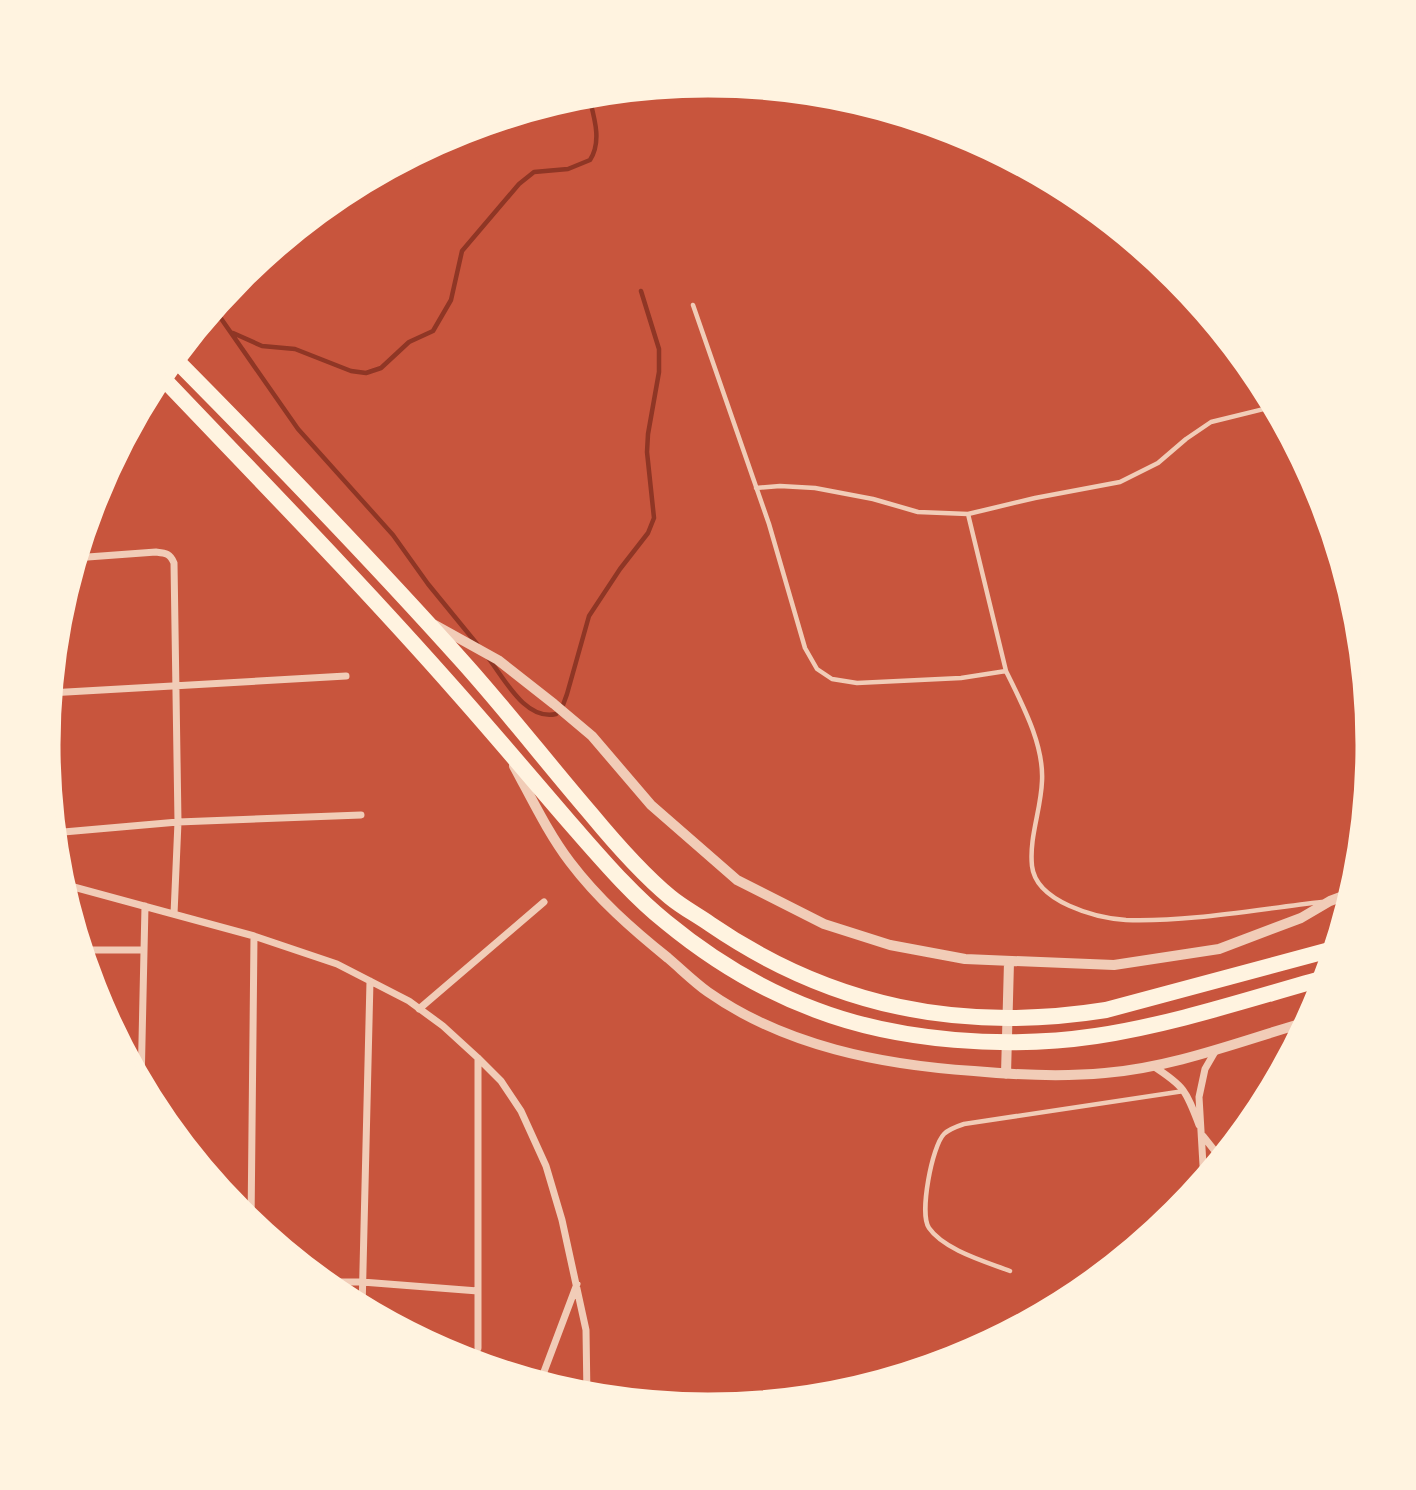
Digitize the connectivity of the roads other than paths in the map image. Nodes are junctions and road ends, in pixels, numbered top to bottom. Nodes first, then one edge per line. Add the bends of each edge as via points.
1 (693, 305) dead end
2 (180, 364) edge
3 (167, 382) edge
4 (1266, 408) edge
5 (756, 488) junction
6 (968, 514) junction
7 (84, 557) edge
8 (423, 618) junction
9 (1006, 671) junction
10 (346, 676) dead end
11 (177, 687) junction
12 (58, 693) edge
13 (503, 746) junction
14 (361, 815) dead end
15 (178, 822) junction
16 (62, 832) edge
17 (72, 887) edge
18 (1342, 897) edge
19 (1330, 901) junction
20 (544, 902) dead end
21 (145, 906) junction
22 (174, 914) junction
23 (254, 936) junction
24 (89, 950) edge
25 (142, 950) junction
26 (1326, 951) edge
27 (1009, 962) junction
28 (1315, 980) edge
29 (370, 981) junction
30 (419, 1009) junction
31 (1297, 1025) edge
32 (1217, 1049) junction
33 (478, 1058) junction
34 (1153, 1066) junction
35 (141, 1067) edge
36 (1006, 1074) junction
37 (1185, 1091) junction
38 (1203, 1135) junction
39 (1216, 1153) edge
40 (1204, 1167) edge
41 (251, 1210) edge
42 (1010, 1270) dead end
43 (339, 1282) edge
44 (362, 1282) junction
45 (577, 1283) junction
46 (478, 1291) junction
47 (362, 1297) edge
48 (478, 1348) dead end
49 (542, 1376) edge
50 (587, 1385) edge

1 - 5 lane
2 - 8 highway
3 - 13 highway via 379,606
4 - 6 lane via 1211,422 1158,463 1120,482
5 - 6 lane via 815,488 918,512
5 - 9 lane via 805,648 817,669 832,679 858,683
6 - 9 lane
7 - 11 street via 156,552 171,556
8 - 26 highway via 612,839 670,897 765,959 820,984 879,1003 941,1015 1040,1018 1138,1003
8 - 27 street via 498,660 554,704 592,736 651,805 737,880 824,924 890,945
9 - 19 lane via 1041,758 1032,869 1037,883 1056,900 1125,920
10 - 11 street
11 - 12 street
11 - 15 street
13 - 28 highway via 664,921 755,982 854,1022 924,1036 1060,1040 1162,1023
13 - 36 street via 554,839 586,881 628,925 709,992 802,1039 867,1058
14 - 15 street
15 - 16 street
15 - 22 street
17 - 21 street
18 - 19 street
19 - 27 street via 1301,918 1219,949 1114,965
20 - 30 street
21 - 22 street
21 - 25 street
22 - 23 street
23 - 29 street via 337,964
23 - 41 street
24 - 25 street
25 - 35 street
27 - 36 street
29 - 30 street
29 - 44 street
30 - 33 street
31 - 32 street
32 - 34 street
32 - 38 street via 1201,1082
33 - 45 street via 521,1111 546,1166
33 - 46 street
34 - 36 street via 1107,1073
34 - 37 street
37 - 38 street
37 - 42 lane via 964,1124 944,1134 930,1174 925,1210 928,1227 957,1249
38 - 39 street
38 - 40 street
43 - 44 street
44 - 46 street
44 - 47 street
45 - 49 street
45 - 50 street via 586,1330
46 - 48 street

